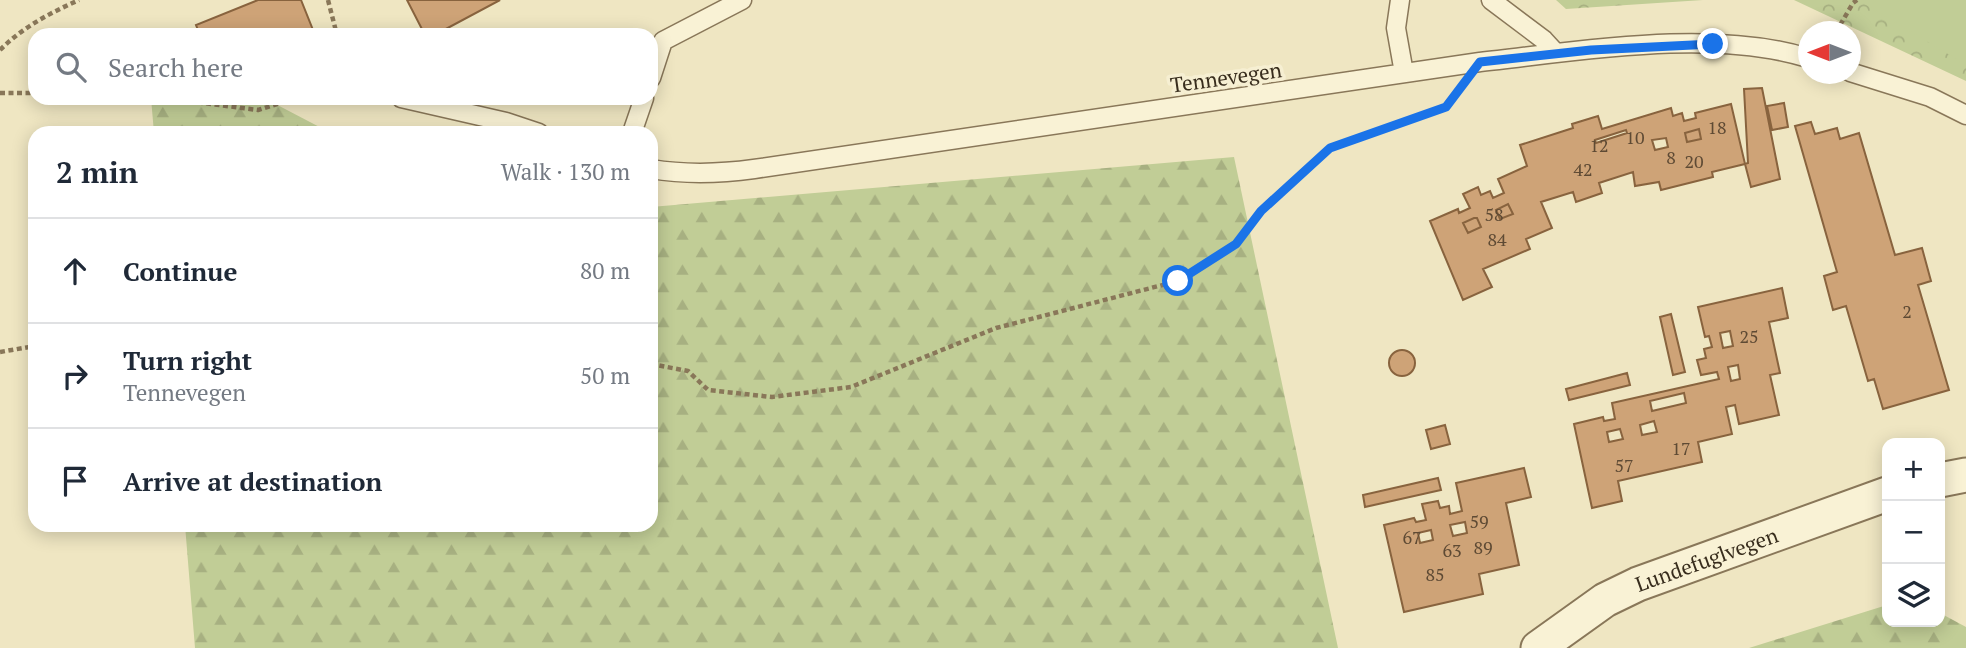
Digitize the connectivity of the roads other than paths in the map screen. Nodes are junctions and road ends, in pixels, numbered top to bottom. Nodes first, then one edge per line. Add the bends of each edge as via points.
1 (741, 0) edge
2 (1400, 0) edge
3 (1491, 0) edge
4 (1556, 54) junction
5 (658, 56) edge
6 (1798, 56) edge
7 (1404, 73) junction
8 (1861, 75) edge
9 (432, 105) edge
10 (642, 105) edge
11 (1966, 115) edge
12 (518, 126) edge
13 (634, 126) edge
14 (658, 170) edge
15 (1966, 475) edge
16 (1945, 479) edge
17 (1882, 496) edge
18 (1538, 648) edge

1 - 5 lane via 663,41
2 - 7 lane via 1396,28
3 - 4 lane via 1545,40
4 - 6 lane, Tennevegen via 1723,44
4 - 7 lane, Tennevegen
7 - 14 lane, Tennevegen via 717,174
8 - 11 lane via 1930,97
9 - 12 lane
10 - 13 lane
15 - 16 street
17 - 18 street, Lundefuglvegen via 1638,584 1605,600

